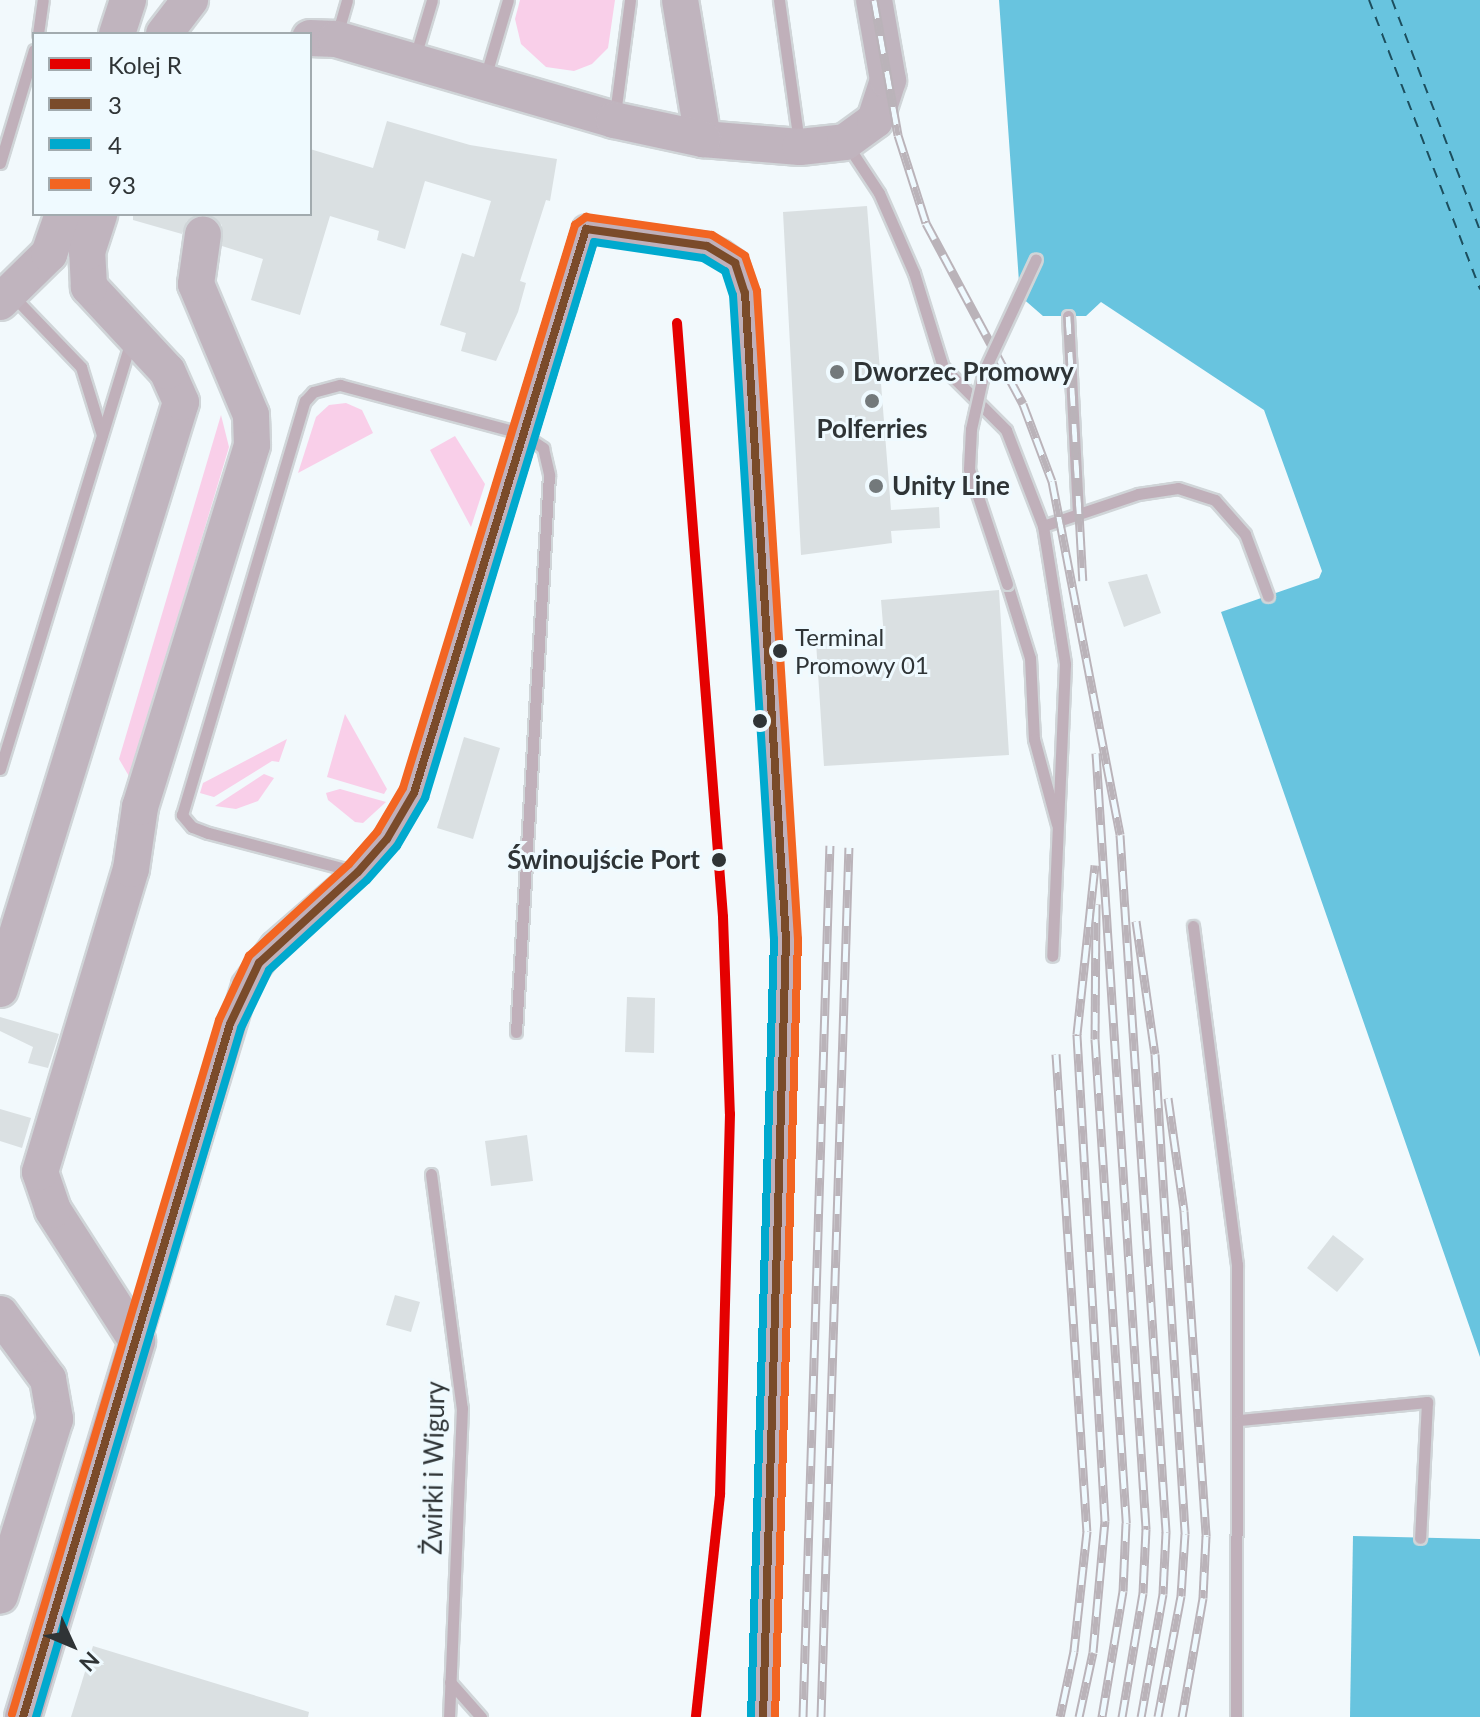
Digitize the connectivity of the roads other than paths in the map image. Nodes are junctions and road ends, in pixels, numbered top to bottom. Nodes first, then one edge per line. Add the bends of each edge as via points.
1 (43, 0) edge
2 (190, 0) edge
3 (347, 0) edge
4 (432, 0) edge
5 (508, 0) edge
6 (630, 0) edge
7 (680, 0) edge
8 (779, 0) edge
9 (874, 0) edge
10 (38, 32) edge
11 (166, 32) edge
12 (323, 39) edge
13 (32, 57) edge
14 (413, 61) junction
15 (484, 82) junction
16 (614, 120) junction
17 (703, 139) junction
18 (845, 142) junction
19 (800, 147) junction
20 (0, 163) edge
21 (62, 216) edge
22 (98, 216) edge
23 (203, 234) dead end
24 (1036, 259) dead end
25 (39, 268) junction
26 (89, 287) junction
27 (3, 294) edge
28 (1068, 316) dead end
29 (133, 336) junction
30 (521, 433) junction
31 (102, 435) junction
32 (1078, 511) junction
33 (1043, 526) junction
34 (1268, 596) dead end
35 (0, 769) edge
36 (1060, 834) junction
37 (358, 872) junction
38 (1193, 926) dead end
39 (1052, 956) dead end
40 (0, 989) edge
41 (516, 1032) dead end
42 (431, 1174) dead end
43 (0, 1314) edge
44 (137, 1341) junction
45 (1240, 1420) junction
46 (1420, 1538) dead end
47 (0, 1596) edge
48 (450, 1682) junction
49 (23, 1717) edge
50 (449, 1717) edge
51 (481, 1717) edge
52 (763, 1717) edge
53 (1236, 1717) edge

1 - 10 lane
2 - 11 highway
3 - 12 lane
4 - 14 lane
5 - 15 lane
6 - 16 lane
7 - 17 highway
8 - 19 lane
9 - 18 highway via 888,80 875,120
12 - 14 highway
13 - 20 lane
14 - 15 highway
15 - 16 highway
16 - 17 highway
17 - 19 highway
18 - 19 highway
18 - 33 lane via 885,206 914,273 943,367 1006,430
21 - 25 highway
22 - 26 highway via 87,252
23 - 44 highway via 196,284 251,415 252,445 140,807 131,869 40,1172 53,1210
24 - 36 lane, bridge via 984,371 969,469 1030,658 1038,761
25 - 26 highway via 66,273
25 - 27 highway
26 - 29 highway
27 - 31 lane via 81,367
28 - 32 lane
29 - 31 lane
29 - 40 highway via 167,371 181,402
30 - 37 street via 414,793 387,839
30 - 37 lane via 340,385 313,392 305,401 182,815 192,827 208,833
30 - 41 lane via 543,448 549,475
30 - 52 street via 586,229 707,246 735,263 745,293 786,939
31 - 35 lane
32 - 33 lane
32 - 34 lane via 1178,488 1215,500 1245,534
33 - 36 lane via 1065,664
36 - 39 lane
37 - 44 street via 274,945 245,985
38 - 45 lane via 1237,1264
42 - 48 lane, Żwirki i Wigury via 462,1408
43 - 47 highway via 48,1379 55,1419
44 - 49 highway
45 - 46 lane via 1427,1402
45 - 53 lane
48 - 50 lane, Żwirki i Wigury
48 - 51 lane

